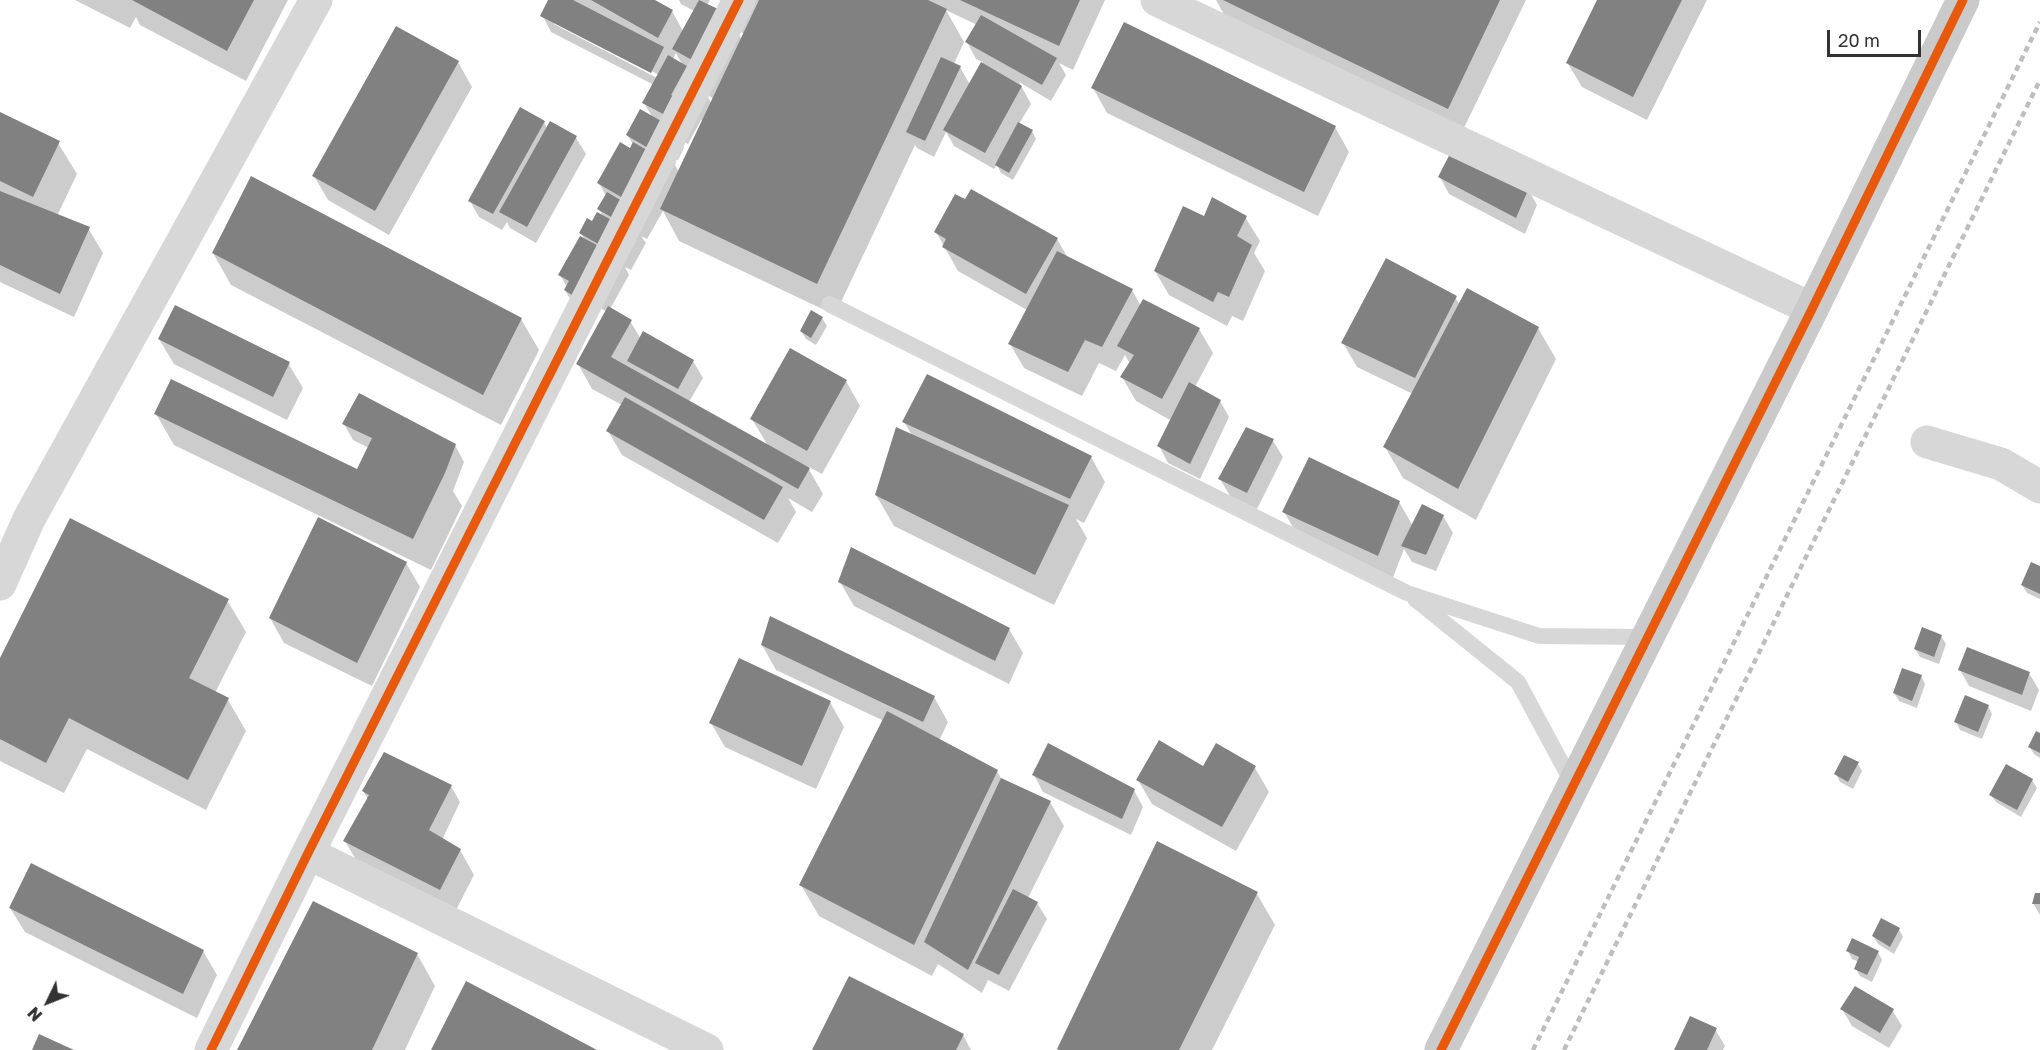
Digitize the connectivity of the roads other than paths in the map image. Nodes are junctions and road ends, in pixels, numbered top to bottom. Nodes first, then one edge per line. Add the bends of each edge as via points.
1 (316, 0) edge
2 (739, 0) edge
3 (1157, 0) edge
4 (1963, 0) edge
5 (829, 304) dead end
6 (1812, 309) junction
7 (1927, 442) dead end
8 (2040, 487) edge
9 (0, 584) edge
10 (1407, 593) junction
11 (1648, 637) junction
12 (1574, 787) junction
13 (308, 853) junction
14 (211, 1050) edge
15 (707, 1050) edge
16 (1441, 1050) edge

1 - 9 street via 29,519
2 - 13 street
3 - 6 street
4 - 6 main road
5 - 10 lane
6 - 11 main road
7 - 8 street via 2001,464
10 - 11 lane via 1539,636
10 - 12 lane via 1518,682
11 - 12 main road
12 - 16 main road
13 - 14 street
13 - 15 street

